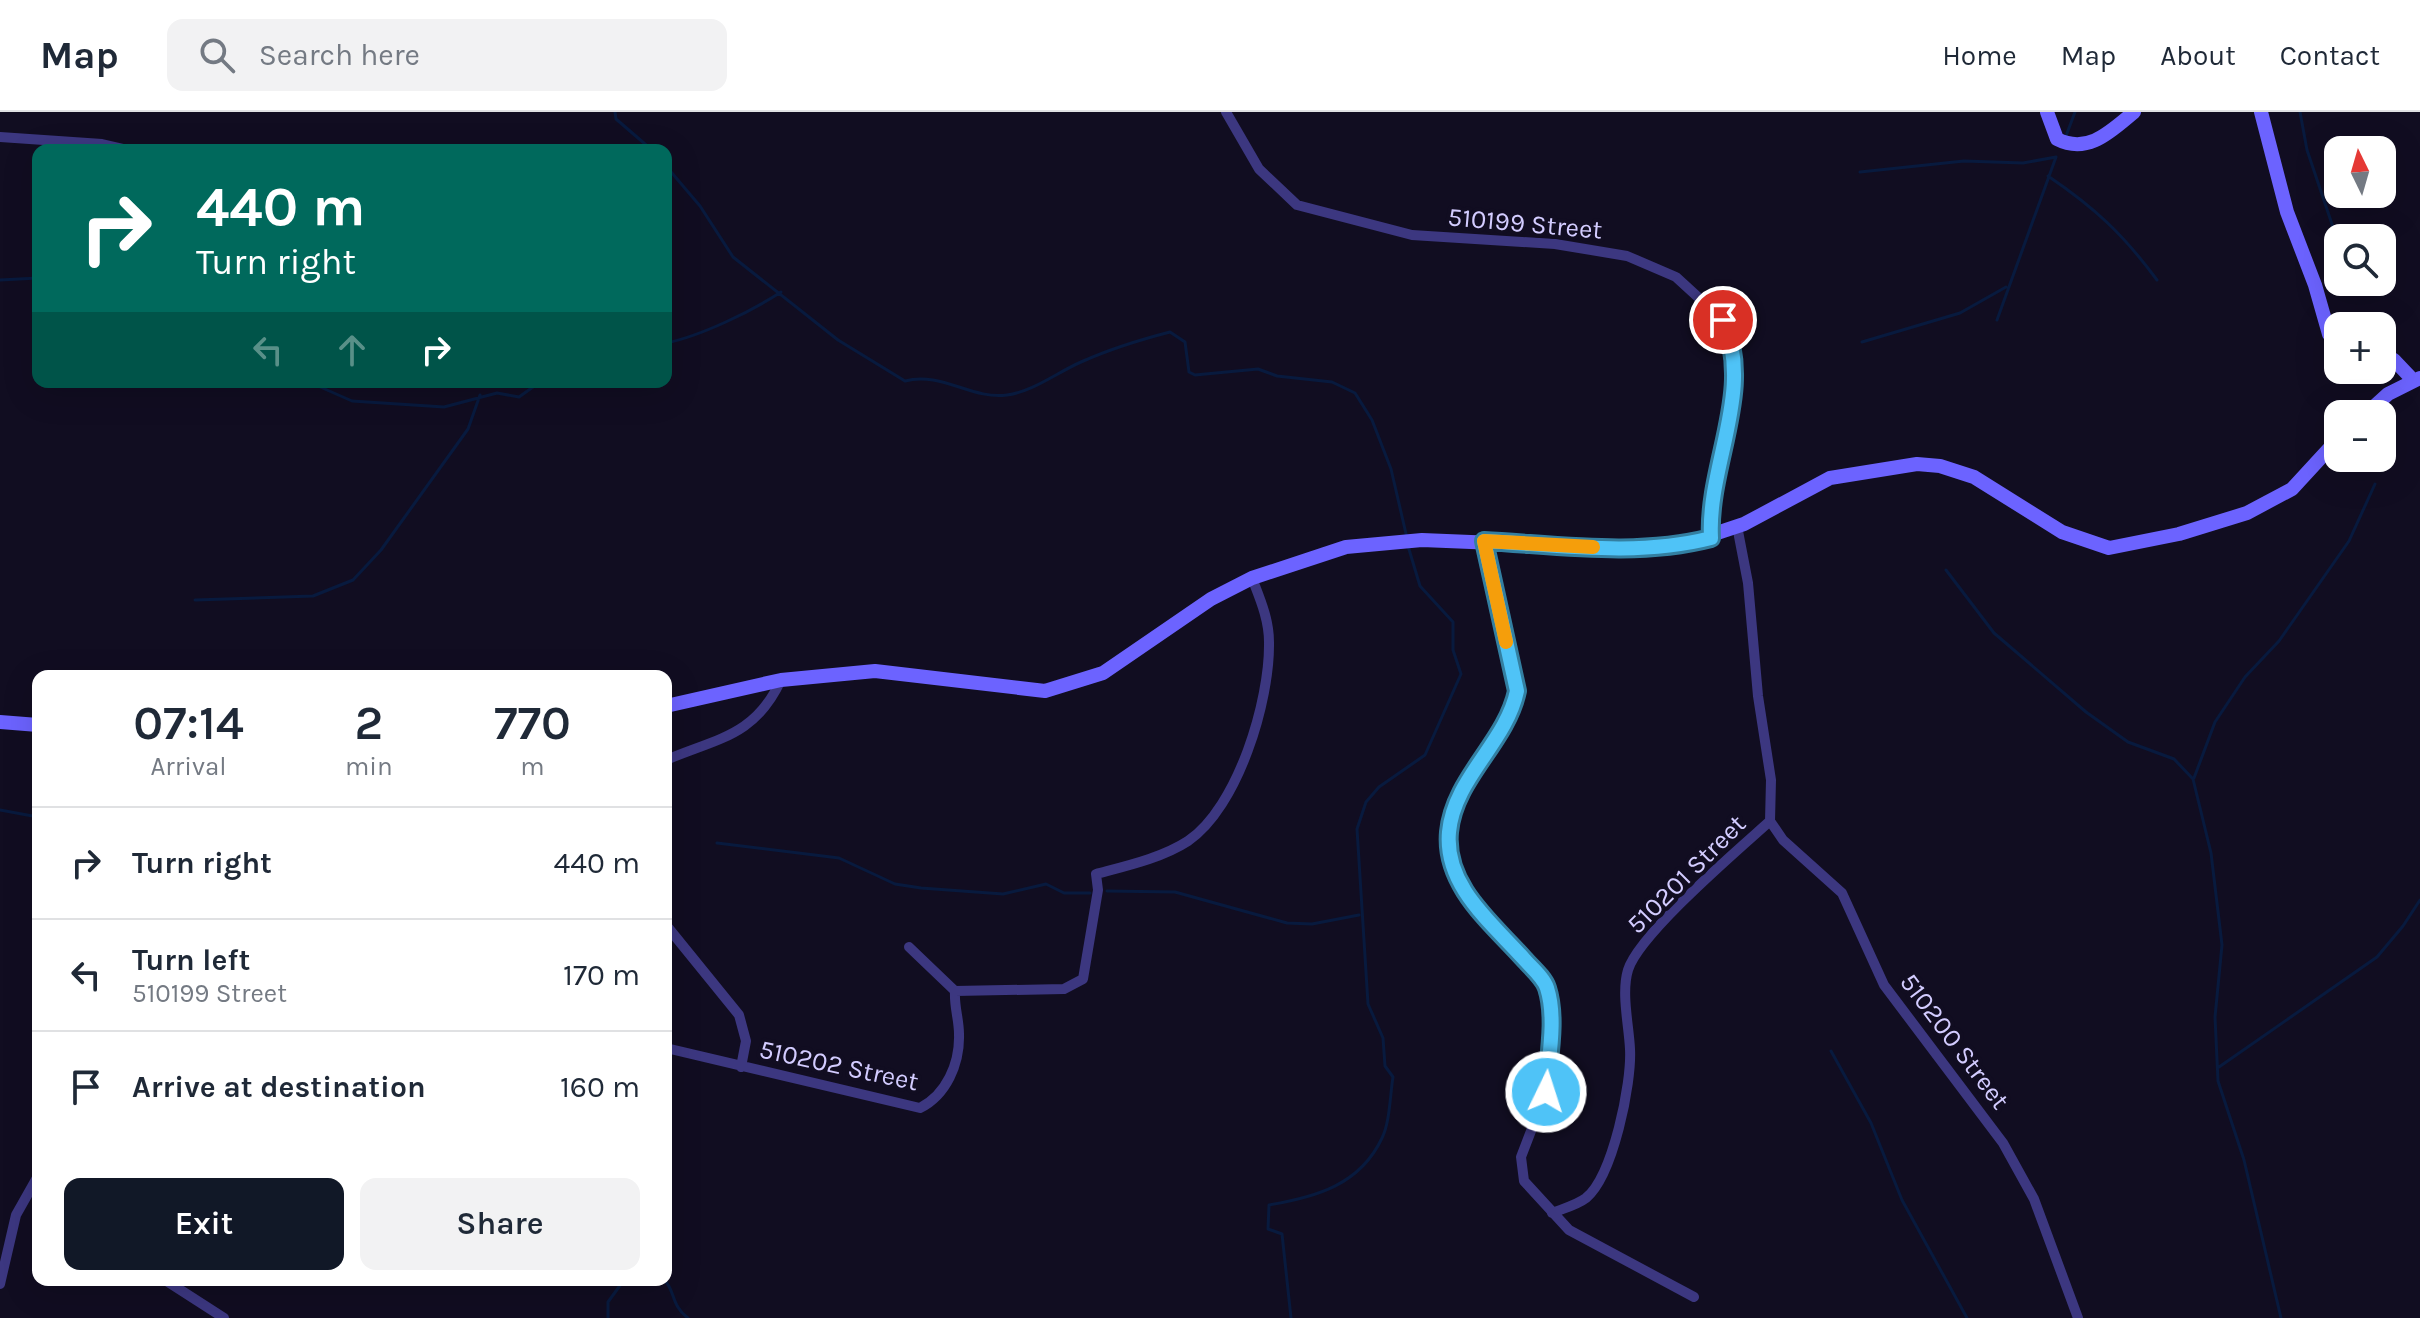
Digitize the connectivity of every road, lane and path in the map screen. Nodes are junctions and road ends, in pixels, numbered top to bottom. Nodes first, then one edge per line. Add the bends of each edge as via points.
1 (1226, 112) edge
2 (2047, 112) edge
3 (2134, 112) edge
4 (2261, 112) edge
5 (0, 137) edge
6 (102, 144) edge
7 (2324, 319) edge
8 (2396, 362) edge
9 (2416, 379) edge
10 (2381, 400) edge
11 (2324, 454) edge
12 (1737, 526) junction
13 (1711, 538) junction
14 (1484, 541) junction
15 (1252, 578) junction
16 (781, 680) junction
17 (672, 705) edge
18 (0, 722) edge
19 (32, 725) edge
20 (672, 758) edge
21 (1770, 821) junction
22 (672, 932) edge
23 (909, 947) dead end
24 (955, 991) junction
25 (672, 1050) edge
26 (741, 1067) junction
27 (32, 1187) edge
28 (1552, 1213) junction
29 (0, 1284) edge
30 (174, 1286) edge
31 (1694, 1297) dead end
32 (224, 1318) edge
33 (2078, 1318) edge

1 - 13 street, 510199 Street via 1259,169 1297,205 1412,235 1555,244 1627,256 1676,277 1723,320 1733,342 1732,410 1709,507
2 - 3 street via 2057,139 2071,146 2088,144
4 - 7 street via 2282,197
5 - 6 street
8 - 9 street
9 - 10 street
11 - 12 street via 2292,489 2247,513 2109,548 2062,532 1974,477 1917,464 1830,478
12 - 13 street
12 - 21 street via 1771,780
13 - 14 street via 1675,547 1629,548
14 - 15 street via 1346,547
14 - 28 street via 1517,691 1512,714 1454,810 1451,866 1462,889 1547,987 1546,1092 1521,1157 1524,1181
15 - 16 street via 1211,599 1103,673 1045,691 875,671
15 - 24 street via 1270,642 1258,727 1215,809 1189,840 1096,874 1083,979 1064,989
16 - 17 street
16 - 20 street via 758,718
18 - 19 street
21 - 28 street, 510201 Street via 1716,868 1642,948 1628,971 1627,1102 1598,1182 1585,1199
21 - 33 street, 510200 Street via 1783,840 1842,893 1884,985 2003,1143 2034,1199
22 - 26 street via 739,1015 746,1041
23 - 24 street
24 - 26 street, 510202 Street via 956,1059 940,1098 920,1108
25 - 26 street, 510202 Street
27 - 29 street via 16,1215
28 - 31 street via 1569,1230
30 - 32 street

